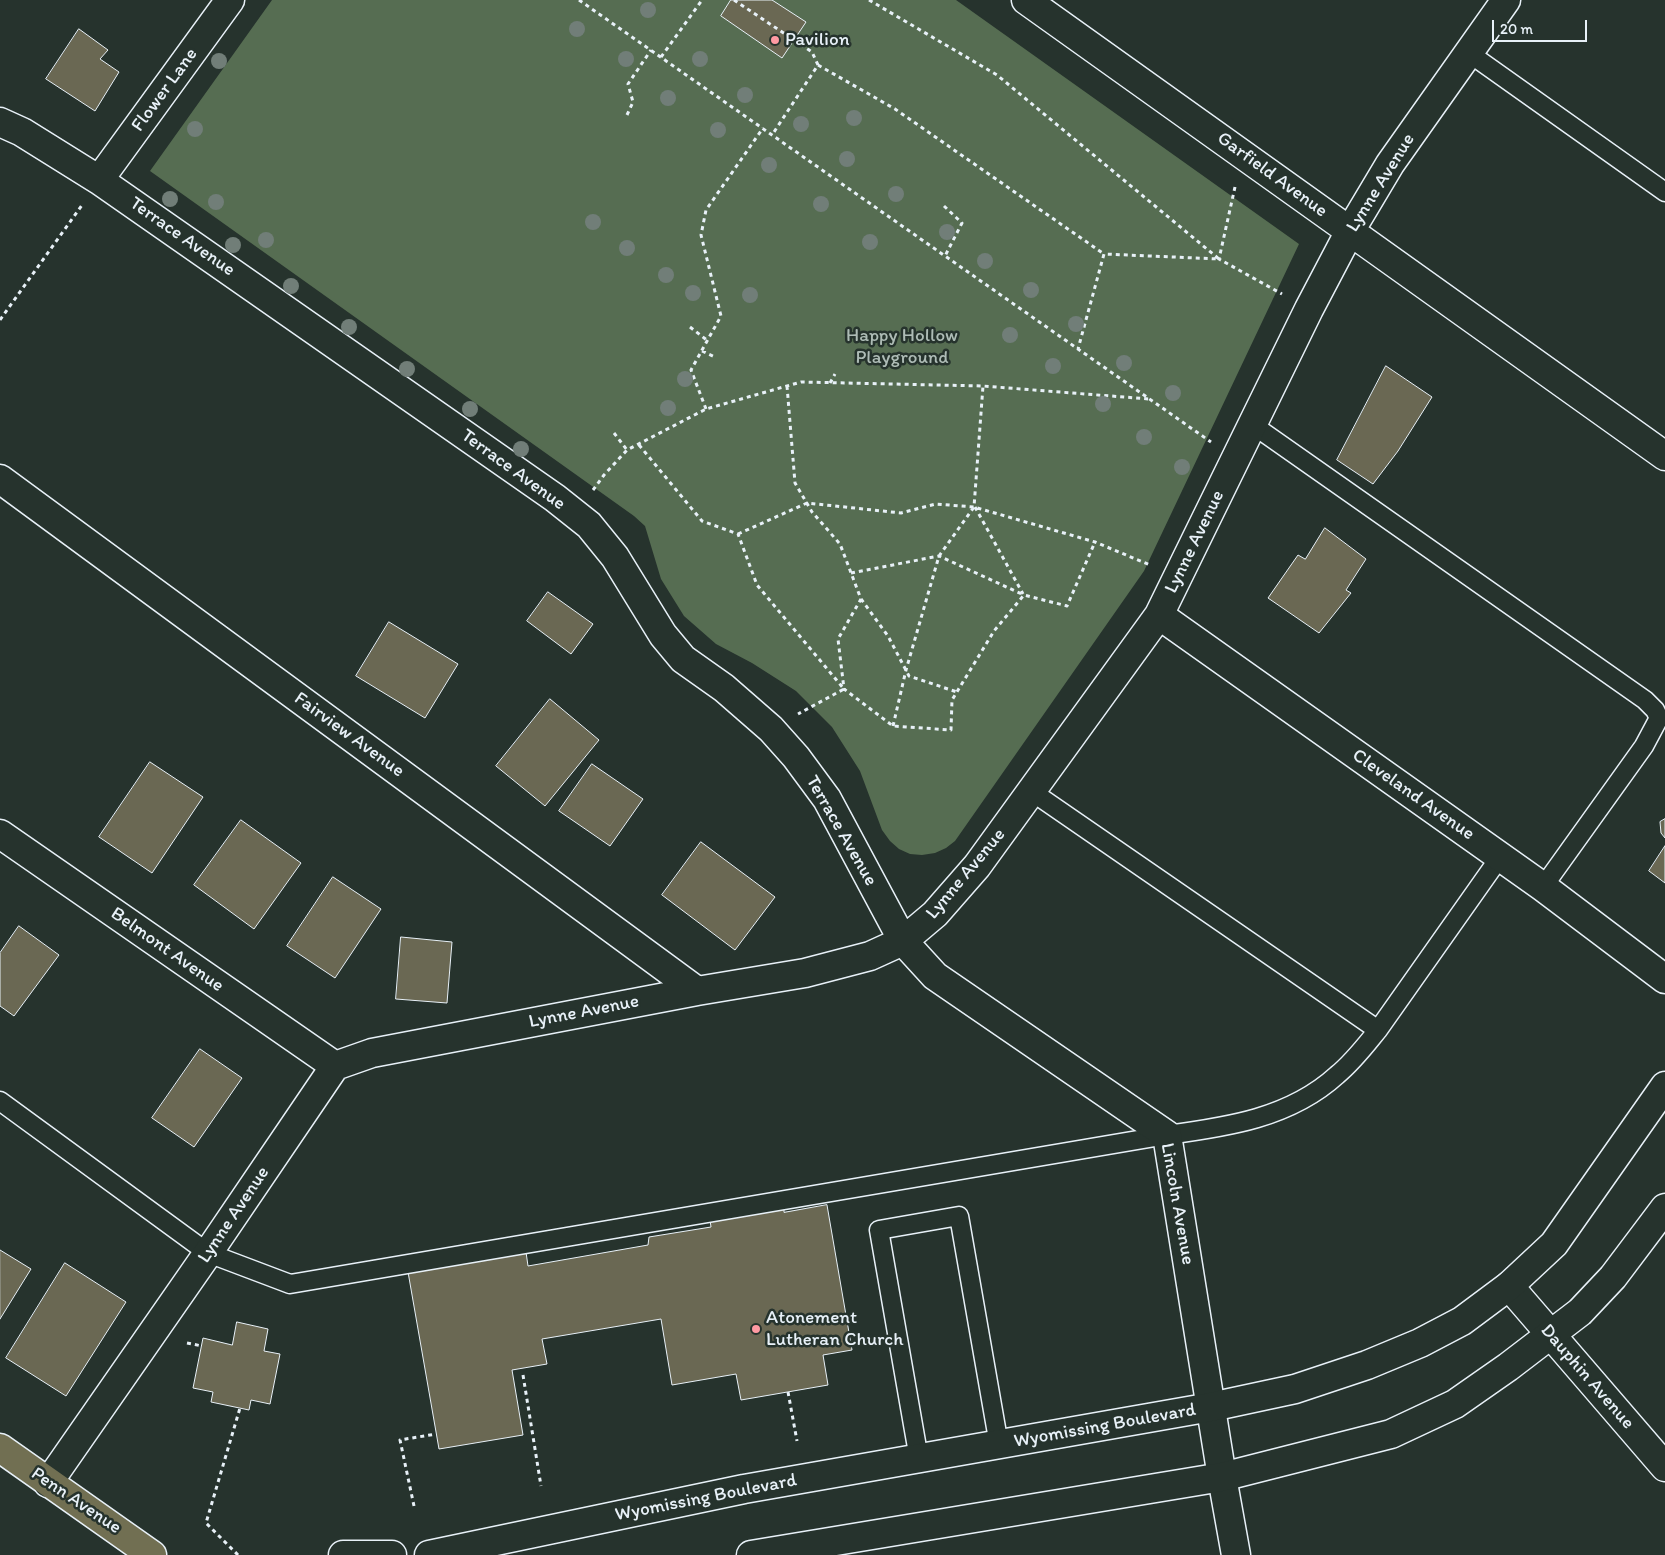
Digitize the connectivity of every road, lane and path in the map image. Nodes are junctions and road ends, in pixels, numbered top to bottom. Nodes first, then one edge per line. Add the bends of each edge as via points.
1 (580, 0) edge
2 (702, 0) edge
3 (734, 0) edge
4 (869, 0) edge
5 (1026, 0) edge
6 (1506, 0) edge
7 (222, 3) edge
8 (651, 50) junction
9 (1469, 53) junction
10 (661, 57) junction
11 (818, 65) junction
12 (627, 115) dead end
13 (0, 122) edge
14 (763, 128) junction
15 (772, 135) junction
16 (1243, 154) junction
17 (100, 180) junction
18 (1665, 192) edge
19 (944, 206) dead end
20 (1350, 231) junction
21 (1104, 254) junction
22 (945, 256) junction
23 (1219, 259) junction
24 (1309, 308) junction
25 (0, 320) edge
26 (690, 327) dead end
27 (708, 341) junction
28 (1078, 349) junction
29 (702, 351) junction
30 (715, 357) dead end
31 (835, 374) dead end
32 (830, 383) junction
33 (787, 386) junction
34 (983, 386) junction
35 (1149, 399) junction
36 (706, 409) junction
37 (1253, 425) junction
38 (614, 433) dead end
39 (639, 445) junction
40 (627, 450) junction
41 (1665, 456) edge
42 (1236, 460) junction
43 (604, 475) dead end
44 (0, 479) edge
45 (807, 503) junction
46 (974, 507) junction
47 (738, 534) junction
48 (1095, 542) junction
49 (939, 556) junction
50 (851, 573) junction
51 (1178, 577) junction
52 (1024, 595) junction
53 (861, 599) junction
54 (1159, 615) junction
55 (906, 670) junction
56 (844, 689) junction
57 (957, 692) junction
58 (893, 726) junction
59 (771, 729) junction
60 (1031, 791) junction
61 (0, 834) edge
62 (1500, 857) junction
63 (1544, 888) junction
64 (903, 941) junction
65 (1665, 978) edge
66 (697, 991) junction
67 (1378, 1030) junction
68 (335, 1066) junction
69 (1665, 1086) edge
70 (0, 1101) edge
71 (1167, 1136) junction
72 (1665, 1208) edge
73 (208, 1253) junction
74 (1510, 1286) junction
75 (1550, 1334) junction
76 (187, 1343) dead end
77 (202, 1346) dead end
78 (523, 1375) dead end
79 (788, 1392) dead end
80 (1210, 1407) junction
81 (240, 1408) dead end
82 (436, 1434) dead end
83 (797, 1441) dead end
84 (999, 1444) junction
85 (0, 1448) edge
86 (919, 1459) junction
87 (1665, 1467) edge
88 (1222, 1477) junction
89 (48, 1483) junction
90 (540, 1486) dead end
91 (414, 1506) dead end
92 (152, 1555) edge
93 (238, 1555) edge
94 (343, 1555) edge
95 (392, 1555) edge
96 (429, 1555) edge
97 (751, 1555) edge
98 (1236, 1555) edge

1 - 8 path
2 - 10 path
3 - 11 path via 812,52
4 - 23 path via 997,75
5 - 16 street, Garfield Avenue
6 - 9 street, Lynne Avenue
7 - 17 street, Flower Lane
8 - 10 path
8 - 12 path via 628,84 634,102
9 - 18 lane
9 - 20 street, Lynne Avenue via 1390,164
10 - 14 path
11 - 15 path
11 - 21 path via 895,109
13 - 17 street, Terrace Avenue
14 - 15 path
14 - 27 path via 706,210 702,235 721,316
15 - 22 path
16 - 20 street, Garfield Avenue
16 - 23 path
17 - 25 path
17 - 59 street, Terrace Avenue via 555,498 589,526 615,558 663,636 683,659 724,688
19 - 22 path via 962,223
20 - 24 street, Lynne Avenue
20 - 41 street, Garfield Avenue
21 - 23 path
21 - 28 path
22 - 28 path
23 - 24 path
24 - 37 street, Lynne Avenue
26 - 27 path
27 - 29 path
28 - 35 path
29 - 30 path
29 - 36 path via 692,370
31 - 32 path
32 - 33 path via 801,382
32 - 34 path
33 - 36 path
33 - 45 path via 795,483
34 - 35 path
34 - 46 path
35 - 42 path
36 - 39 path
37 - 42 street, Lynne Avenue
37 - 63 lane via 1655,710 1659,718 1644,746
38 - 40 path
39 - 40 path
39 - 47 path via 702,521
40 - 43 path
42 - 51 street, Lynne Avenue
44 - 66 street, Fairview Avenue
45 - 46 path via 901,513 936,504
45 - 47 path
45 - 50 path via 840,544
46 - 48 path
46 - 49 path
46 - 52 path
47 - 56 path via 757,585
48 - 51 path
48 - 52 path via 1066,606
49 - 50 path
49 - 52 path
49 - 55 path
50 - 53 path
51 - 54 street, Lynne Avenue
52 - 57 path via 994,630
53 - 55 path via 888,636
53 - 56 path via 838,639
54 - 60 street, Lynne Avenue
54 - 62 street, Cleveland Avenue
55 - 57 path via 909,676
55 - 58 path
56 - 58 path
56 - 59 path
57 - 58 path via 952,700 951,730
59 - 64 street, Terrace Avenue via 827,800
60 - 64 street, Lynne Avenue via 977,866 935,914
60 - 67 lane
61 - 68 street, Belmont Avenue
62 - 63 street, Cleveland Avenue
62 - 67 lane
63 - 65 street, Cleveland Avenue
64 - 66 street, Lynne Avenue via 870,956 805,974
64 - 71 street, Lincoln Avenue via 935,976
66 - 68 street, Lynne Avenue via 372,1053
67 - 71 lane via 1338,1075 1288,1108 1217,1128
68 - 73 street, Lynne Avenue
69 - 74 street, Wyomissing Boulevard via 1554,1244
70 - 73 lane
71 - 73 lane via 290,1284
71 - 80 street, Lincoln Avenue
72 - 75 street via 1613,1277 1580,1312
73 - 89 street, Lynne Avenue
74 - 75 street, Dauphin Avenue
74 - 80 street, Wyomissing Boulevard via 1462,1321 1420,1344 1295,1389
75 - 87 street, Dauphin Avenue
75 - 88 street via 1455,1404 1391,1434
76 - 77 path
78 - 90 path
79 - 83 path
80 - 84 street, Wyomissing Boulevard
80 - 88 street, Lincoln Avenue
81 - 93 path via 206,1523
82 - 91 path via 400,1440
84 - 86 street, Wyomissing Boulevard
84 - 86 lane via 959,1216 879,1230
85 - 89 main road, Penn Avenue
86 - 96 street, Wyomissing Boulevard via 744,1489
88 - 97 street
88 - 98 street, Lincoln Avenue
89 - 92 main road, Penn Avenue
94 - 95 street

